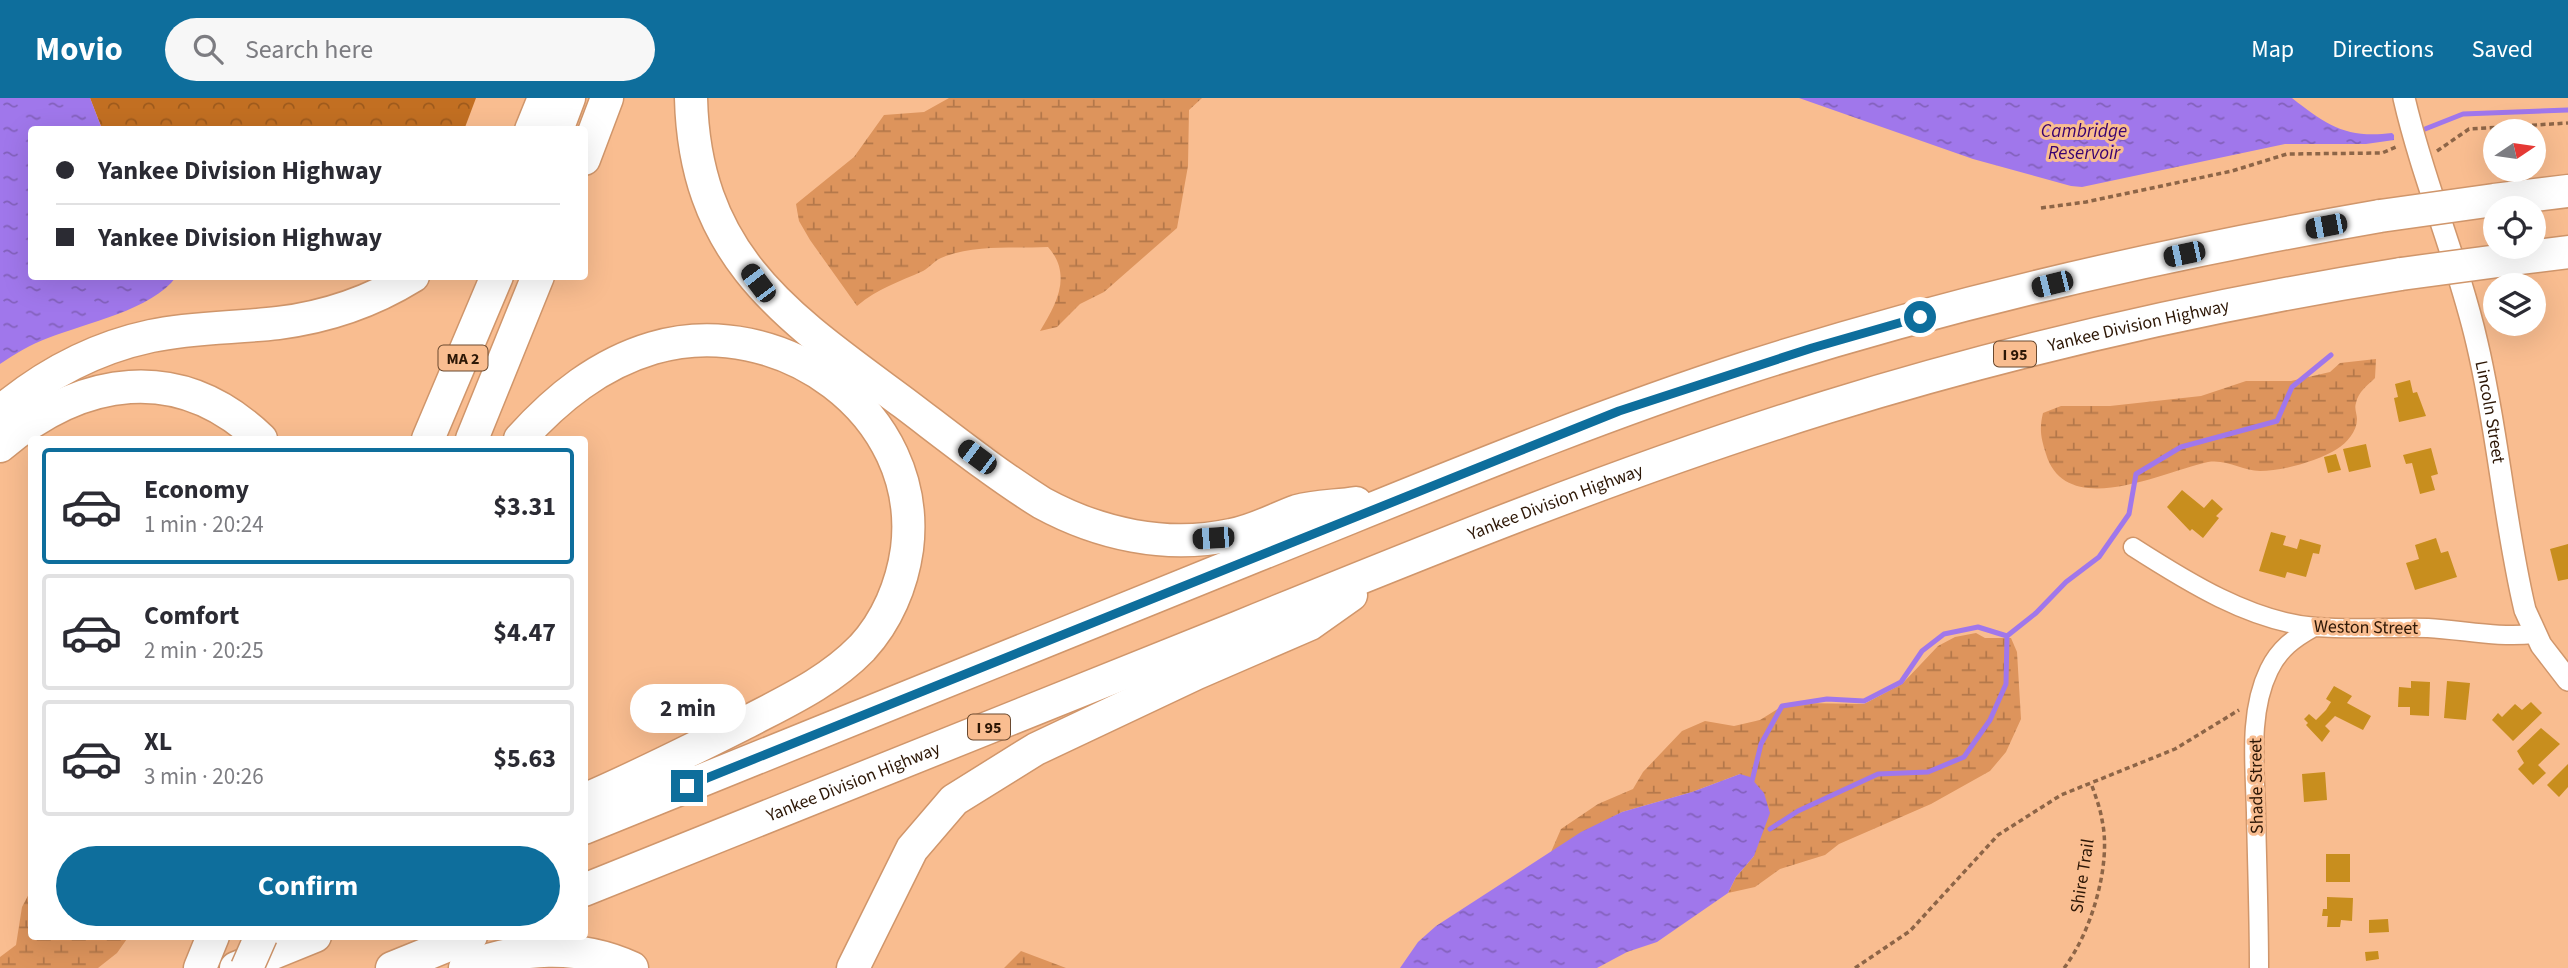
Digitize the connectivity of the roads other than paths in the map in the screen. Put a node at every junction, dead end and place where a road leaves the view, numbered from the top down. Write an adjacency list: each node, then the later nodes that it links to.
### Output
1 (544, 98): 6 (highway)
2 (569, 98): 7 (highway)
3 (607, 98): 8 (highway)
4 (691, 98): 20 (highway)
5 (2404, 98): 24 (street, Lincoln Street)
6 (533, 126)
7 (558, 126)
8 (588, 148)
9 (2568, 191): 20 (highway, bridge)
10 (2568, 251): 22 (highway, Yankee Division Highway / I 95, bridge)
11 (406, 280): 14 (highway)
12 (495, 280): 16 (highway, MA 2)
13 (536, 280): 17 (highway, MA 2)
14 (0, 412)
15 (257, 436): 19 (highway)
16 (429, 436)
17 (473, 436)
18 (523, 436): 26 (highway)
19 (0, 446)
20 (1402, 497): 27 (highway)
21 (2133, 547): 23 (street, Weston Street)
22 (1394, 564): 28 (highway, Yankee Division Highway / I 95); 40 (highway)
23 (2314, 627): 24 (street, Weston Street); 41 (street, Shade Street)
24 (2534, 634): 25 (street, Lincoln Street)
25 (2568, 680)
26 (588, 798)
27 (588, 826)
28 (588, 888)
29 (203, 940): 34 (highway)
30 (211, 940): 34 (highway)
31 (259, 940): 36 (highway, bridge)
32 (305, 940): 35 (highway)
33 (461, 940): 37 (highway)
34 (199, 968)
35 (236, 968)
36 (247, 968)
37 (392, 968)
38 (465, 968): 39 (highway)
39 (632, 968)
40 (853, 968)
41 (2259, 968)

